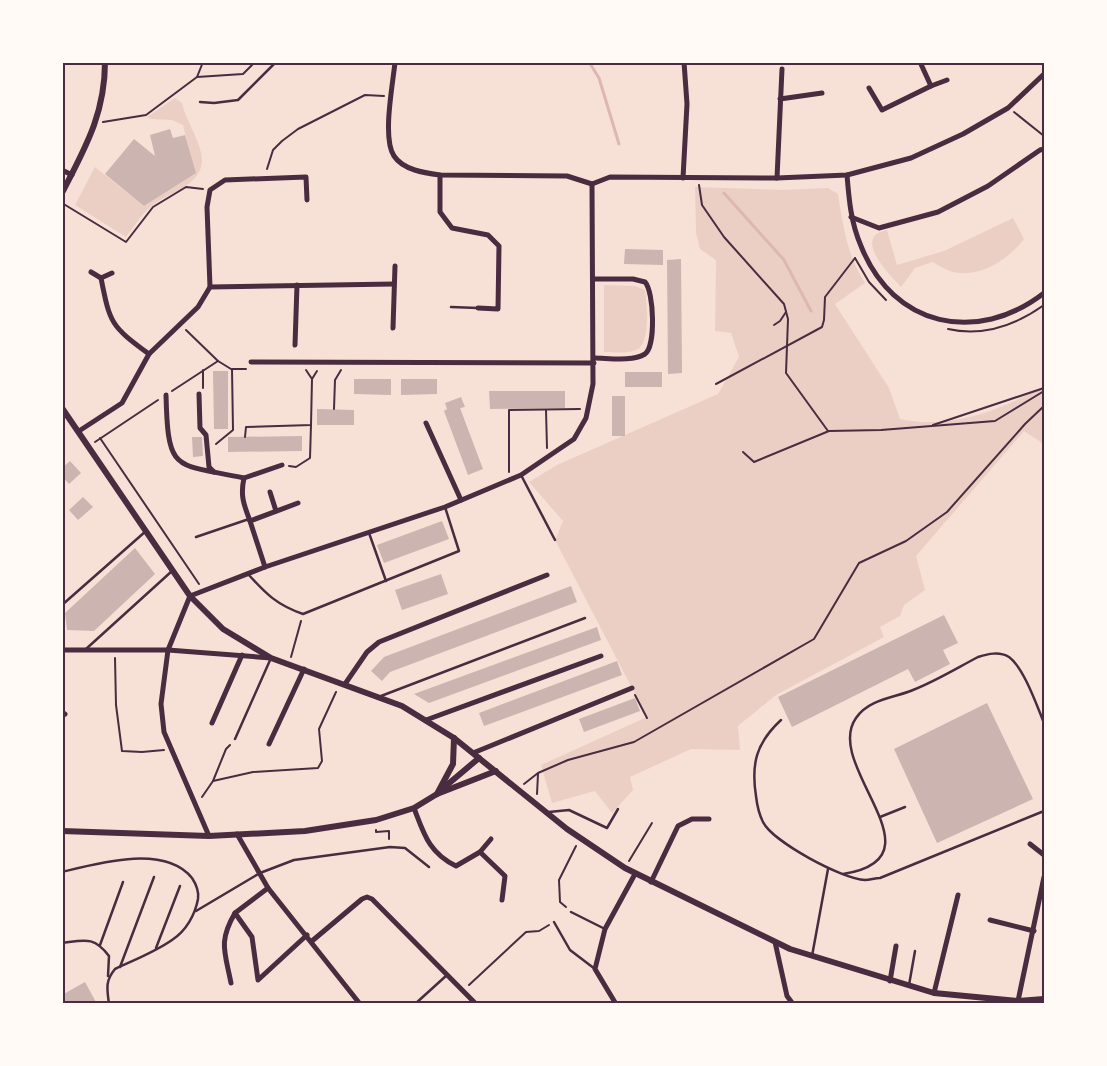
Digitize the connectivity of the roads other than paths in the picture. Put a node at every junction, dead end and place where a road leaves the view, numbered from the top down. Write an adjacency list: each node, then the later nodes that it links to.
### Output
1 (105, 62): 16 (street)
2 (276, 62): 13 (lane)
3 (395, 62): 17 (street)
4 (684, 62): 19 (street)
5 (920, 62): 9 (street)
6 (782, 68): 12 (street)
7 (1044, 74): 18 (street)
8 (947, 80): 9 (street)
9 (931, 86): 10 (street)
10 (870, 88)
11 (822, 93): 12 (street)
12 (780, 99): 20 (street)
13 (200, 102)
14 (1044, 149): 24 (street)
15 (62, 170): 16 (street)
16 (72, 175): 22 (street)
17 (440, 175): 21 (street); 35 (street)
18 (847, 175): 20 (street); 24 (street)
19 (683, 178): 20 (street); 21 (street)
20 (777, 178)
21 (592, 184): 29 (street)
22 (62, 193)
23 (307, 200): 32 (street)
24 (851, 217): 33 (street)
25 (395, 266): 30 (street)
26 (91, 272): 28 (street)
27 (112, 273): 28 (street)
28 (101, 278): 38 (street)
29 (593, 279): 39 (street); 39 (street)
30 (394, 284): 31 (street); 36 (street)
31 (297, 285): 32 (street); 37 (street)
32 (210, 287): 38 (street)
33 (1044, 293)
34 (451, 307): 35 (lane)
35 (478, 308)
36 (393, 328)
37 (295, 345)
38 (149, 354): 45 (street)
39 (594, 360): 40 (street); 48 (street)
40 (251, 362)
41 (199, 394): 47 (street)
42 (166, 395): 47 (street)
43 (64, 411): 45 (street)
44 (426, 423): 51 (street)
45 (79, 431): 56 (street)
46 (282, 465): 49 (street)
47 (214, 473): 49 (street)
48 (521, 475): 51 (street); 59 (lane)
49 (244, 478): 55 (street)
50 (270, 492): 54 (street)
51 (461, 500): 53 (street)
52 (298, 503): 54 (street)
53 (445, 507): 57 (street); 64 (lane)
54 (276, 511): 55 (street)
55 (250, 520): 58 (lane); 60 (street)
56 (147, 530): 61 (street); 66 (lane)
57 (368, 533): 60 (street); 64 (lane)
58 (196, 537)
59 (555, 540)
60 (265, 567): 62 (street)
61 (173, 571): 65 (street); 68 (lane)
62 (248, 573): 64 (lane); 65 (street)
63 (547, 576): 75 (street)
64 (386, 581)
65 (190, 596): 70 (street); 73 (street)
66 (62, 604)
67 (585, 618): 77 (lane)
68 (86, 649): 69 (street); 70 (street)
69 (62, 650)
70 (168, 650): 71 (street); 98 (street)
71 (242, 656): 73 (street); 80 (street)
72 (601, 656): 78 (street)
73 (271, 658): 74 (street); 83 (lane)
74 (304, 669): 75 (street); 84 (street)
75 (342, 683): 77 (street)
76 (632, 688): 85 (street)
77 (381, 696): 78 (street)
78 (426, 720): 82 (street)
79 (781, 720): 104 (lane)
80 (212, 723)
81 (1044, 723): 94 (lane)
82 (454, 738): 85 (street); 88 (street)
83 (235, 739)
84 (268, 744)
85 (473, 753): 86 (street)
86 (479, 758): 87 (street); 88 (street)
87 (496, 771): 88 (street); 93 (street)
88 (437, 794): 90 (street)
89 (905, 807): 94 (lane)
90 (414, 808): 97 (street); 101 (street)
91 (618, 809): 93 (lane)
92 (1044, 811): 108 (lane)
93 (545, 812): 107 (street)
94 (880, 817): 108 (lane)
95 (710, 819): 112 (street)
96 (62, 832): 98 (street)
97 (237, 834): 98 (street); 106 (street)
98 (208, 836)
99 (491, 839): 101 (street)
100 (1030, 844): 102 (street)
101 (480, 852): 116 (street)
102 (1044, 855)
103 (428, 866): 106 (lane)
104 (828, 869): 108 (lane); 132 (lane)
105 (62, 872): 117 (lane)
106 (260, 873): 114 (street); 117 (lane)
107 (635, 874): 112 (street); 122 (street)
108 (843, 874)
109 (154, 877): 133 (lane)
110 (1044, 877): 123 (street)
111 (123, 882): 128 (lane)
112 (651, 882): 126 (street)
113 (180, 886): 130 (lane)
114 (268, 888): 119 (street); 124 (street)
115 (958, 895): 140 (street)
116 (502, 900)
117 (196, 911): 130 (lane)
118 (571, 912): 122 (lane)
119 (235, 913): 124 (street); 138 (street)
120 (990, 920): 123 (street)
121 (554, 922): 134 (lane)
122 (605, 928): 134 (street)
123 (1034, 930): 142 (street)
124 (307, 935): 125 (street)
125 (312, 941): 135 (street); 144 (street)
126 (775, 942): 132 (street); 148 (street)
127 (62, 943): 128 (lane)
128 (100, 945): 136 (lane)
129 (896, 946): 137 (street)
130 (155, 949): 133 (lane)
131 (915, 951): 139 (lane)
132 (812, 957): 137 (street)
133 (120, 967): 136 (lane)
134 (595, 969): 147 (street)
135 (448, 975): 145 (lane); 146 (street)
136 (108, 977): 143 (lane)
137 (890, 981): 139 (street)
138 (231, 983)
139 (909, 986): 140 (street)
140 (934, 993): 142 (street)
141 (1044, 999): 142 (street)
142 (1018, 1000)
143 (109, 1004)
144 (360, 1004)
145 (414, 1004)
146 (476, 1004)
147 (616, 1004)
148 (793, 1004)

